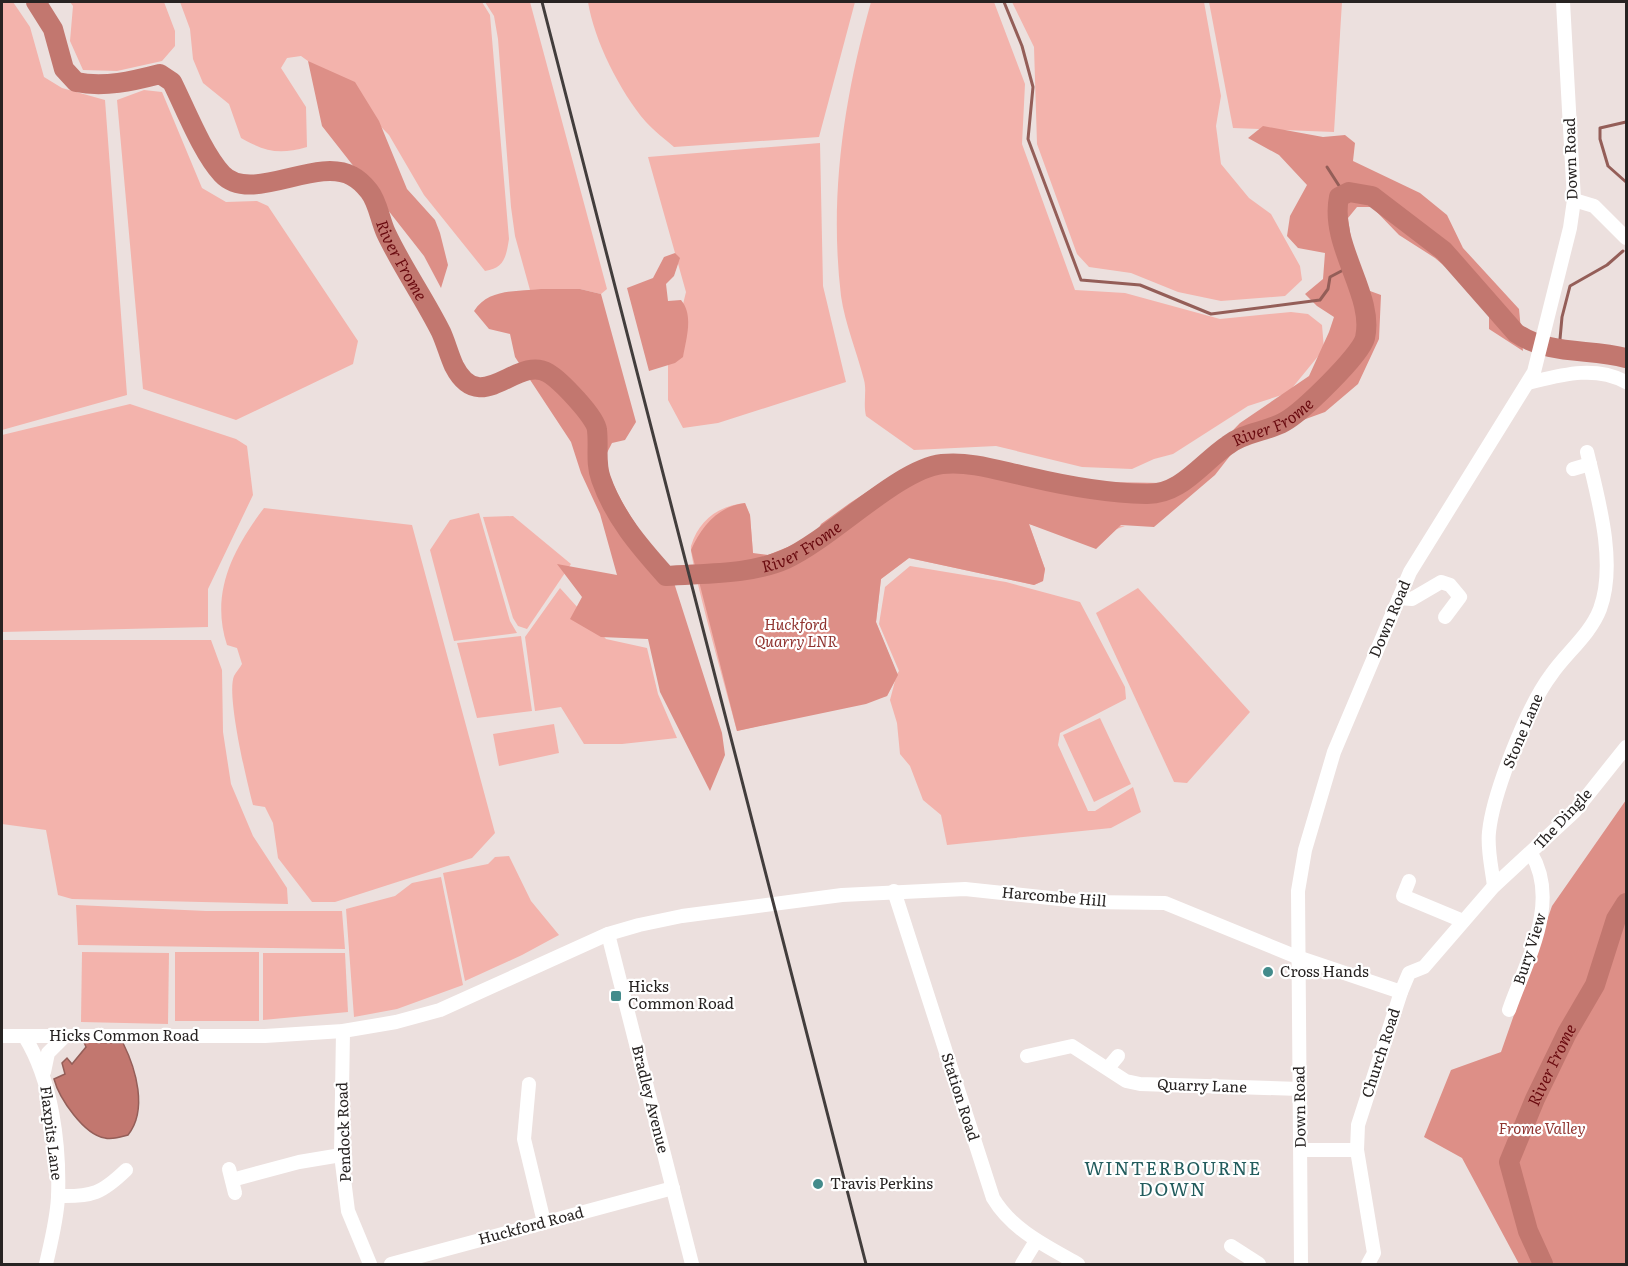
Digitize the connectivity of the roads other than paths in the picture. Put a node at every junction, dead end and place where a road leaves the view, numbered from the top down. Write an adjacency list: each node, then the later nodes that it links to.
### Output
1 (1563, 2): 2 (street, Down Road)
2 (1574, 200): 3 (street); 4 (street, Down Road)
3 (1625, 237)
4 (1531, 378): 5 (street); 7 (street, Down Road)
5 (1626, 382)
6 (1573, 469): 12 (street, Stone Lane)
7 (1399, 598): 8 (street); 17 (street, Down Road)
8 (1445, 617)
9 (1626, 747): 10 (street, The Dingle)
10 (1531, 854): 12 (street, The Dingle); 19 (street, Bury View)
11 (1409, 881): 15 (street)
12 (1494, 886): 15 (street)
13 (894, 891): 14 (street, Harcombe Hill); 17 (street, Harcombe Hill); 38 (street, Station Road)
14 (801, 902): 16 (street, Hicks Common Road)
15 (1463, 921): 18 (street)
16 (608, 934): 20 (street, Hicks Common Road); 35 (street, Bradley Avenue)
17 (1297, 957): 18 (street, Church Road); 29 (street, Down Road)
18 (1401, 993): 31 (street, Church Road)
19 (1509, 1010)
20 (343, 1031): 22 (street, Hicks Common Road); 32 (street, Pendock Road)
21 (2, 1036): 23 (street, Hicks Common Road)
22 (64, 1036): 23 (street, Hicks Common Road); 27 (street, Flaxpits Lane)
23 (25, 1037): 27 (street, Flaxpits Lane)
24 (1027, 1056): 26 (street, Quarry Lane)
25 (1118, 1056): 26 (street)
26 (1108, 1068): 29 (street, Quarry Lane)
27 (44, 1072): 36 (street, Flaxpits Lane)
28 (529, 1083): 37 (street)
29 (1300, 1089): 30 (street, Down Road)
30 (1300, 1150): 31 (street); 49 (street, Down Road)
31 (1357, 1150): 50 (street, Church Road)
32 (342, 1155): 34 (street); 42 (street, Pendock Road)
33 (126, 1170): 36 (street)
34 (232, 1181)
35 (673, 1188): 37 (street, Huckford Road); 45 (street, Bradley Avenue)
36 (58, 1196): 41 (street, Flaxpits Lane)
37 (544, 1222): 40 (street, Huckford Road)
38 (1036, 1241): 46 (street); 47 (street, Station Road)
39 (1231, 1246): 48 (street)
40 (443, 1250): 43 (street, Huckford Road); 44 (street)
41 (46, 1264)
42 (370, 1264)
43 (391, 1264)
44 (446, 1264)
45 (692, 1264)
46 (1022, 1264)
47 (1078, 1264)
48 (1259, 1264)
49 (1301, 1264)
50 (1368, 1264)

